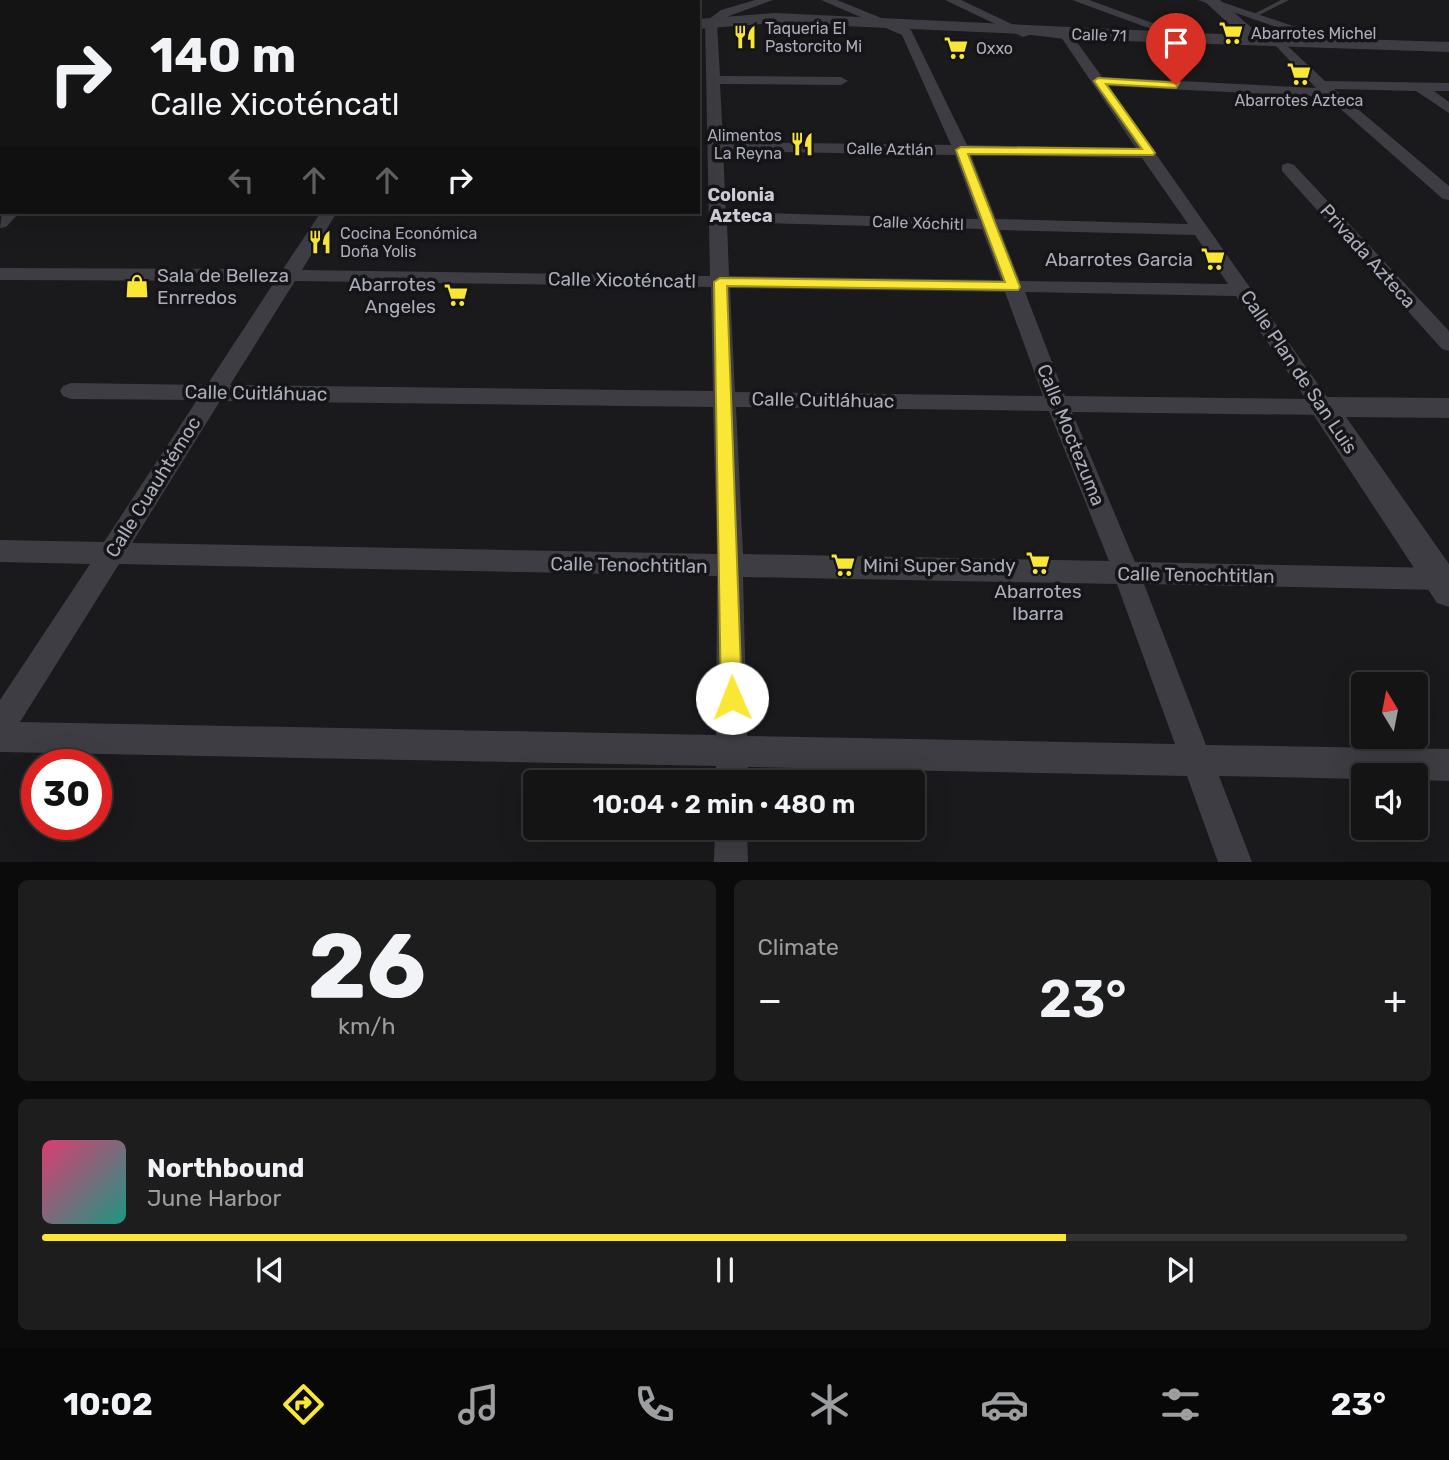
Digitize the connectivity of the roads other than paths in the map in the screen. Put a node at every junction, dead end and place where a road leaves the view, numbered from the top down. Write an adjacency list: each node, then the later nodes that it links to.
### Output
1 (767, 0): 9 (street)
2 (828, 0): 8 (street)
3 (951, 0): 10 (street)
4 (1078, 0): 13 (street)
5 (1286, 0): 7 (lane)
6 (1210, 1): 7 (street); 14 (street)
7 (1253, 16): 16 (street)
8 (886, 23): 9 (street, Calle 71); 10 (street, Calle 71); 11 (street)
9 (705, 26): 11 (street, Calle 71); 23 (street)
10 (1031, 32): 11 (street, Calle 71); 12 (street, Calle 71)
11 (907, 33): 26 (street, Calle Moctezuma)
12 (1065, 34): 13 (street, Calle 71); 19 (street, Calle Plan de San Luis)
13 (1188, 38): 14 (street, Calle 71)
14 (1257, 41): 15 (street, Calle 71)
15 (1279, 42): 16 (street, Calle 71); 22 (street)
16 (1339, 44): 17 (street, Calle 71)
17 (1449, 47)
18 (841, 81): 23 (street)
19 (1098, 81): 22 (street); 27 (street, Calle Plan de San Luis)
20 (1419, 86): 21 (street); 22 (street); 24 (street)
21 (1449, 87)
22 (1326, 89): 30 (street)
23 (708, 92): 25 (street)
24 (1449, 109)
25 (715, 146): 26 (street, Calle Aztlán); 29 (street)
26 (961, 150): 27 (street, Calle Aztlán); 33 (street, Calle Moctezuma)
27 (1149, 153): 34 (street, Calle Plan de San Luis)
28 (1288, 168): 40 (street, Privada Azteca)
29 (707, 192): 32 (street)
30 (1449, 195)
31 (329, 214): 36 (street, Calle Cuauhtémoc)
32 (718, 217): 33 (street, Calle Xóchitl); 37 (street)
33 (989, 225): 34 (street, Calle Xóchitl); 38 (street, Calle Moctezuma)
34 (1202, 230): 39 (street, Calle Plan de San Luis)
35 (0, 274): 36 (street, Calle Xicoténcatl)
36 (289, 275): 37 (street, Calle Xicoténcatl); 42 (street, Calle Cuauhtémoc)
37 (720, 282): 38 (street, Calle Xicoténcatl); 43 (street)
38 (1013, 287): 39 (street, Calle Xicoténcatl); 44 (street, Calle Moctezuma)
39 (1243, 290): 45 (street, Calle Plan de San Luis)
40 (1449, 344)
41 (72, 391): 42 (street, Calle Cuitláhuac)
42 (214, 393): 43 (street, Calle Cuitláhuac); 48 (street, Calle Cuauhtémoc)
43 (724, 399): 44 (street, Calle Cuitláhuac); 49 (street)
44 (1058, 403): 45 (street, Calle Cuitláhuac); 50 (street, Calle Moctezuma)
45 (1323, 407): 46 (street, Calle Cuitláhuac); 51 (street, Calle Plan de San Luis)
46 (1449, 408)
47 (0, 551): 48 (street, Calle Tenochtitlan)
48 (111, 554): 49 (street, Calle Tenochtitlan); 52 (street, Calle Cuauhtémoc)
49 (730, 567): 50 (street, Calle Tenochtitlan); 54 (street)
50 (1127, 574): 51 (street, Calle Tenochtitlan); 55 (street, Calle Moctezuma)
51 (1445, 586)
52 (0, 727)
53 (0, 737): 54 (street)
54 (732, 751): 55 (street); 57 (street)
55 (1196, 760): 56 (street); 60 (street, Calle Moctezuma)
56 (1449, 765)
57 (732, 770)
58 (731, 840): 59 (street)
59 (731, 862)
60 (1235, 862)

